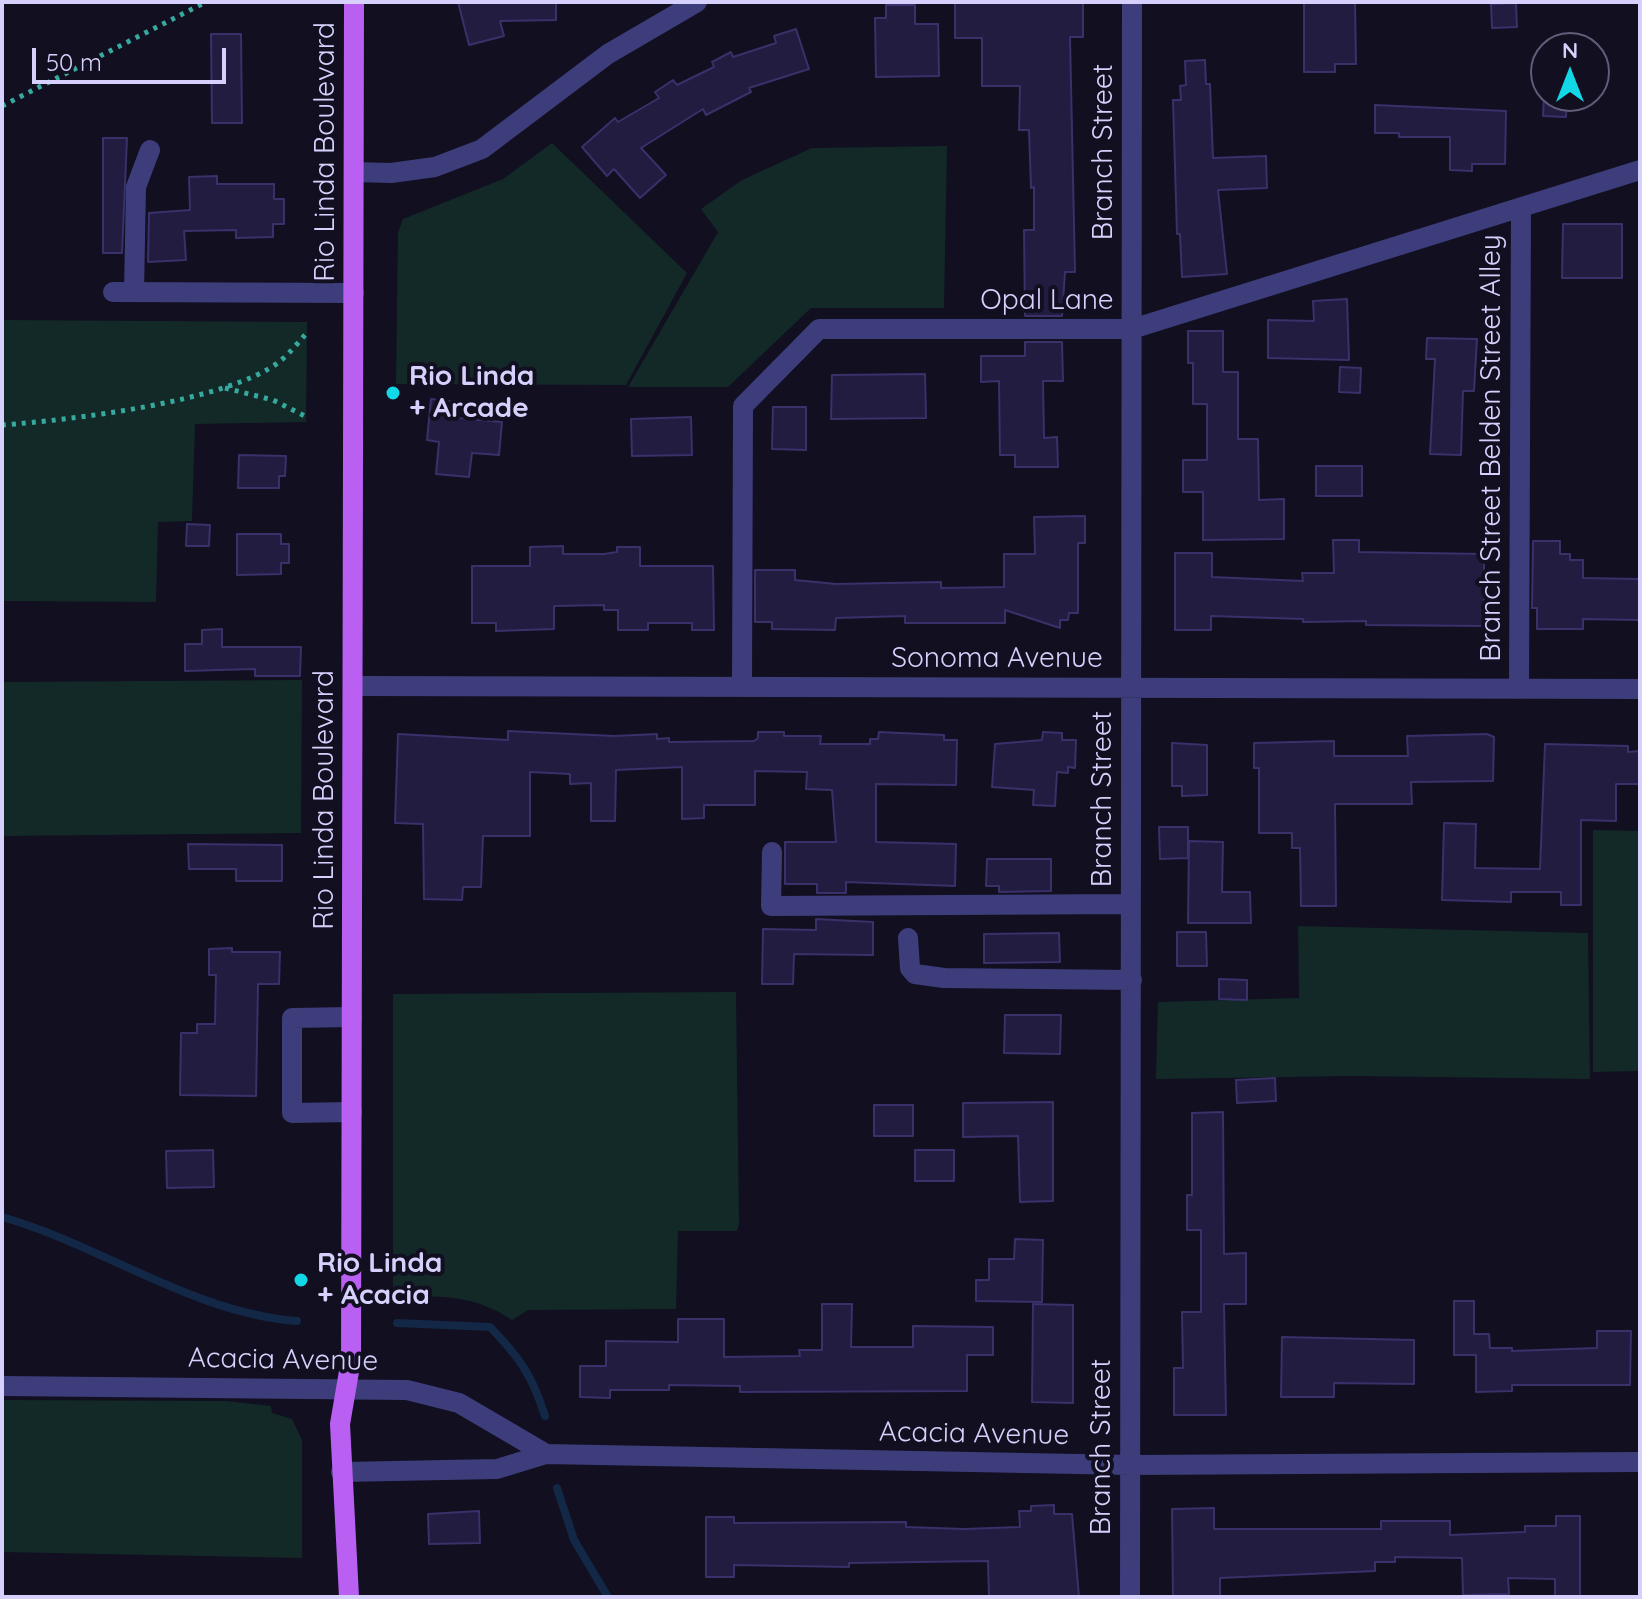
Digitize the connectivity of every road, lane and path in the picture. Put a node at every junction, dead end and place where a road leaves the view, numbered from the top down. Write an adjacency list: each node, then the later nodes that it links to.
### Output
1 (206, 2): 5 (path)
2 (354, 2): 8 (main road, Rio Linda Boulevard)
3 (697, 2): 8 (street)
4 (1132, 2): 13 (street, Branch Street)
5 (2, 106)
6 (150, 150): 11 (street)
7 (1640, 170): 9 (street, Opal Lane)
8 (354, 172): 12 (main road, Rio Linda Boulevard)
9 (1521, 208): 13 (street, Opal Lane); 21 (street, Branch Street Belden Street Alley)
10 (113, 292): 11 (street)
11 (134, 292): 12 (street)
12 (354, 293): 18 (main road, Rio Linda Boulevard)
13 (1132, 329): 19 (street, Opal Lane); 20 (street, Branch Street)
14 (305, 335): 15 (path)
15 (225, 388): 16 (path); 17 (path)
16 (307, 417)
17 (2, 425)
18 (354, 686): 19 (street, Sonoma Avenue); 27 (main road, Rio Linda Boulevard)
19 (742, 686): 20 (street, Sonoma Avenue)
20 (1132, 687): 21 (street, Sonoma Avenue); 24 (street, Branch Street)
21 (1519, 689): 22 (street, Sonoma Avenue)
22 (1640, 689)
23 (772, 852): 24 (street)
24 (1131, 904): 26 (street, Branch Street)
25 (908, 938): 26 (street)
26 (1132, 980): 33 (street, Branch Street)
27 (352, 1017): 28 (main road, Rio Linda Boulevard); 28 (street)
28 (352, 1112): 30 (main road, Rio Linda Boulevard)
29 (2, 1386): 30 (street, Acacia Avenue)
30 (346, 1388): 31 (street, Acacia Avenue); 34 (main road, Rio Linda Boulevard)
31 (546, 1454): 33 (street, Acacia Avenue); 34 (street, Acacia Avenue)
32 (1640, 1462): 33 (street, Acacia Avenue)
33 (1131, 1465): 36 (street, Branch Street)
34 (341, 1472): 35 (main road, Rio Linda Boulevard)
35 (349, 1597)
36 (1130, 1597)

